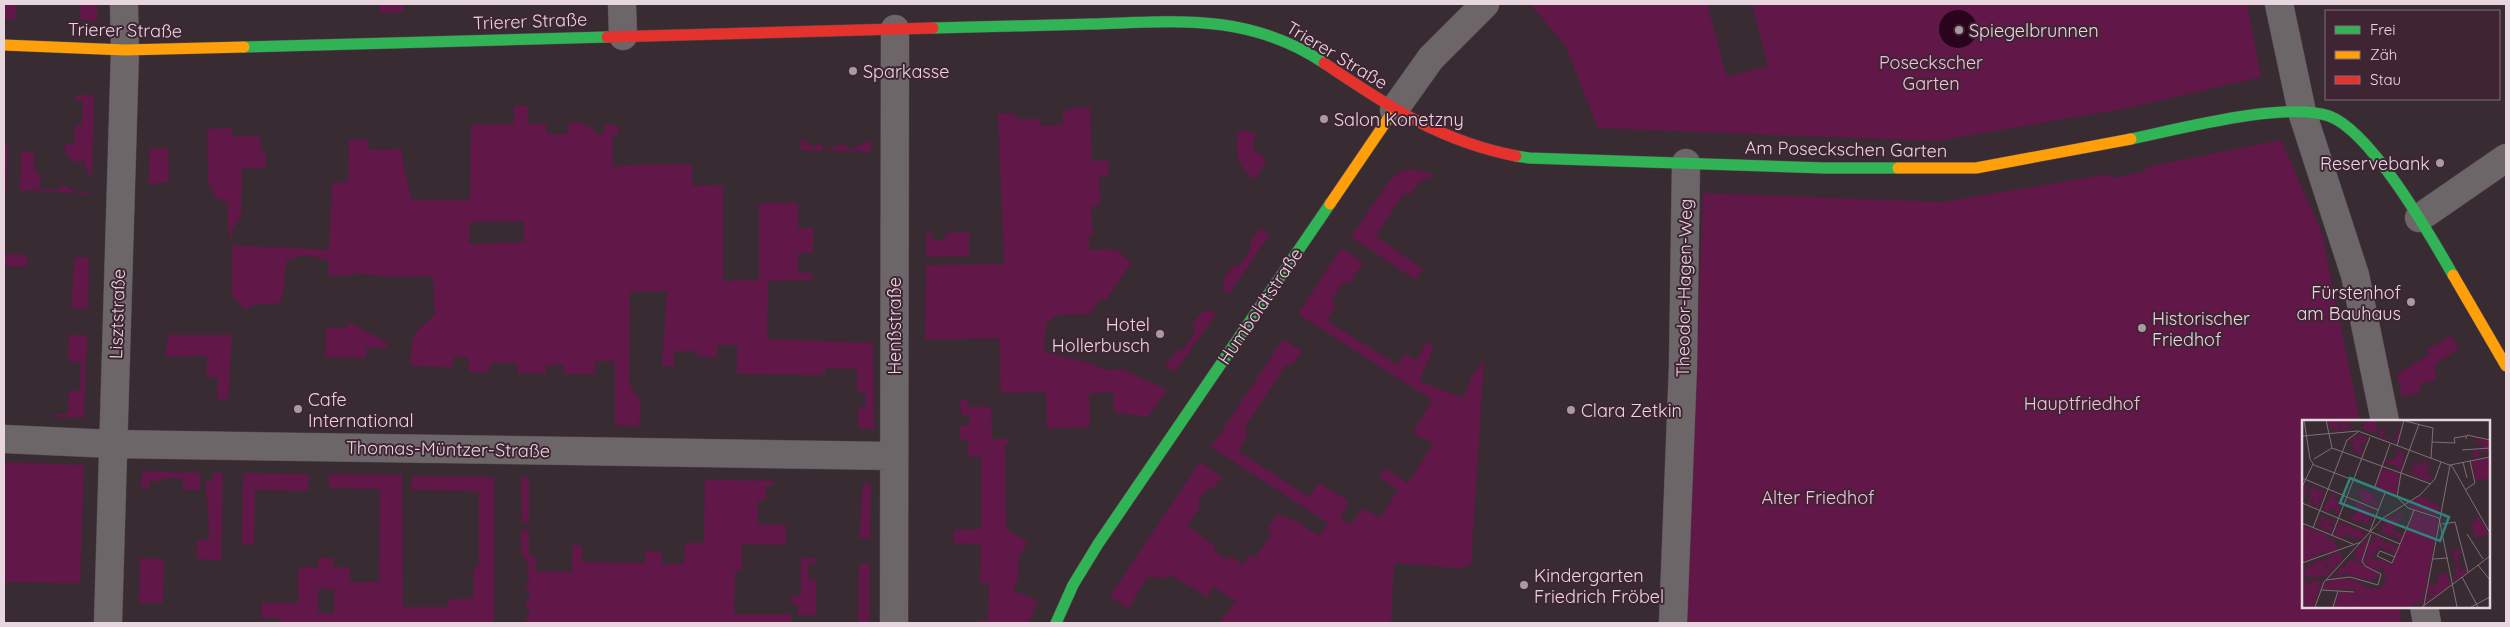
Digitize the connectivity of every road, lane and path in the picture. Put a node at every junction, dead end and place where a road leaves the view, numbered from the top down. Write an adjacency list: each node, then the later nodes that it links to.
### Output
1 (124, 4): 9 (street, Lisztstraße)
2 (622, 4): 7 (street)
3 (1485, 4): 10 (street, Humboldtstraße)
4 (2279, 4): 11 (street)
5 (1194, 12): 6 (street, Trierer Straße); 10 (street, Trierer Straße)
6 (894, 28): 7 (street, Trierer Straße); 19 (street, Henßstraße)
7 (623, 36): 9 (street, Trierer Straße)
8 (4, 45): 9 (street, Trierer Straße)
9 (125, 50): 18 (street, Lisztstraße)
10 (1394, 110): 13 (street, Am Poseckschen Garten); 23 (street, Humboldtstraße)
11 (2302, 112): 13 (street, Am Poseckschen Garten); 14 (street, Am Poseckschen Garten); 16 (street)
12 (2506, 158): 14 (street)
13 (1686, 163): 24 (street, Theodor-Hagen-Weg)
14 (2419, 218): 15 (street, Am Poseckschen Garten)
15 (2506, 366)
16 (2385, 420)
17 (4, 439): 18 (street, Thomas-Müntzer-Straße)
18 (114, 444): 19 (street, Thomas-Müntzer-Straße); 21 (street, Lisztstraße)
19 (893, 456): 22 (street, Henßstraße)
20 (2424, 607): 25 (street)
21 (108, 623)
22 (894, 623)
23 (1056, 623)
24 (1673, 623)
25 (2427, 623)

